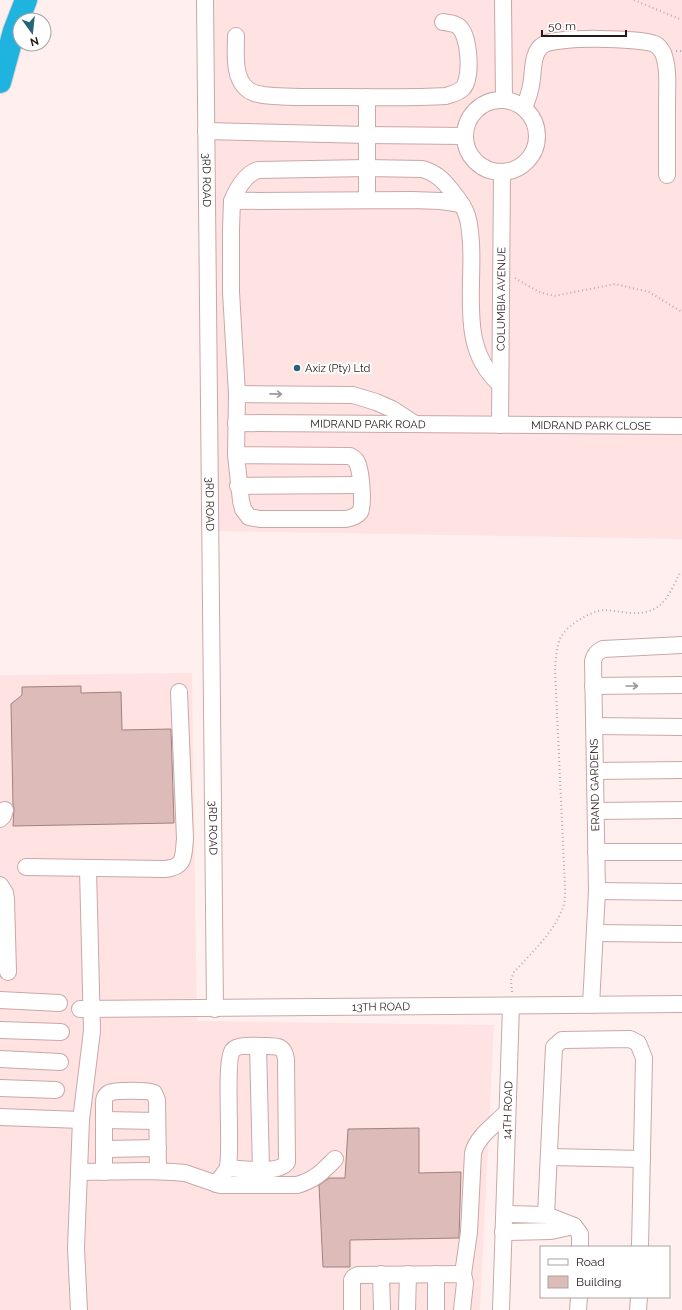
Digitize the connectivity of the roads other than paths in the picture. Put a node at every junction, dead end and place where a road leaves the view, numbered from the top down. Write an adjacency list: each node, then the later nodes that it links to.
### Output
1 (26, 0): 6 (highway)
2 (205, 0): 10 (street, 3RD ROAD)
3 (503, 0): 8 (street)
4 (443, 22): 7 (street)
5 (236, 36): 7 (street)
6 (0, 82)
7 (367, 97): 11 (street)
8 (504, 100): 9 (street); 12 (street)
9 (524, 108): 14 (street); 15 (street)
10 (206, 131): 11 (street); 54 (street, 3RD ROAD)
11 (367, 135): 12 (street); 13 (street)
12 (465, 136): 14 (street)
13 (367, 168): 16 (street); 17 (street); 18 (street)
14 (502, 173): 19 (street, COLUMBIA AVENUE)
15 (667, 175)
16 (367, 200): 17 (street); 18 (street)
17 (232, 201): 20 (street)
18 (461, 204): 19 (street)
19 (500, 384): 23 (street, COLUMBIA AVENUE)
20 (237, 394): 21 (street); 22 (street, one-way to 22)
21 (236, 423): 22 (street, MIDRAND PARK ROAD); 25 (street)
22 (415, 424): 23 (street, MIDRAND PARK ROAD)
23 (500, 425): 24 (street, MIDRAND PARK CLOSE)
24 (682, 426)
25 (236, 455): 26 (street); 27 (street)
26 (360, 485): 27 (street); 27 (street)
27 (238, 486)
28 (682, 646): 30 (street, ERAND GARDENS)
29 (682, 685): 30 (street, one-way to 29)
30 (593, 686): 32 (street, ERAND GARDENS)
31 (179, 692): 41 (street)
32 (594, 726): 33 (street); 35 (street, ERAND GARDENS)
33 (682, 727)
34 (682, 770): 35 (street)
35 (595, 771): 37 (street, ERAND GARDENS)
36 (682, 810): 37 (street)
37 (596, 811): 38 (street, ERAND GARDENS)
38 (596, 852): 39 (street); 43 (street, ERAND GARDENS)
39 (682, 852)
40 (26, 867): 41 (street)
41 (88, 869): 53 (street)
42 (0, 885): 47 (street)
43 (596, 891): 44 (street); 45 (street, ERAND GARDENS)
44 (682, 892)
45 (595, 934): 46 (street); 51 (street, ERAND GARDENS)
46 (682, 934)
47 (8, 972)
48 (0, 1000): 49 (street)
49 (59, 1003)
50 (682, 1004): 51 (street, 13TH ROAD)
51 (591, 1005): 52 (street, 13TH ROAD)
52 (513, 1006): 54 (street, 13TH ROAD); 62 (street, 14TH ROAD)
53 (86, 1009): 54 (street, 13TH ROAD); 64 (street)
54 (215, 1009)
55 (0, 1030): 56 (street)
56 (61, 1032)
57 (258, 1046): 72 (street); 73 (street); 73 (street)
58 (0, 1059): 59 (street)
59 (60, 1062)
60 (0, 1088): 61 (street)
61 (56, 1090)
62 (508, 1112): 78 (street, 14TH ROAD); 87 (street)
63 (0, 1117): 64 (street)
64 (81, 1120): 75 (street)
65 (104, 1120): 66 (street); 66 (street); 68 (street)
66 (157, 1121): 67 (street)
67 (158, 1148): 68 (street); 74 (street)
68 (104, 1149): 76 (street)
69 (550, 1157): 71 (street); 71 (street); 79 (street)
70 (335, 1159): 77 (street)
71 (642, 1159): 83 (street)
72 (228, 1168): 73 (street); 77 (street)
73 (261, 1169)
74 (158, 1171): 76 (street); 77 (street)
75 (80, 1172): 76 (street); 90 (street)
76 (104, 1172)
77 (216, 1184)
78 (505, 1214): 79 (street); 81 (street, 14TH ROAD)
79 (539, 1215): 80 (street)
80 (574, 1226): 81 (street); 82 (street)
81 (503, 1232): 96 (street, 14TH ROAD)
82 (580, 1246)
83 (640, 1246)
84 (381, 1274): 85 (street); 91 (street); 92 (street)
85 (408, 1274): 86 (street); 93 (street)
86 (436, 1274): 87 (street); 94 (street)
87 (463, 1274): 95 (street)
88 (579, 1298): 97 (street)
89 (639, 1298): 98 (street)
90 (79, 1310)
91 (352, 1310)
92 (382, 1310)
93 (407, 1310)
94 (436, 1310)
95 (462, 1310)
96 (500, 1310)
97 (578, 1310)
98 (638, 1310)

